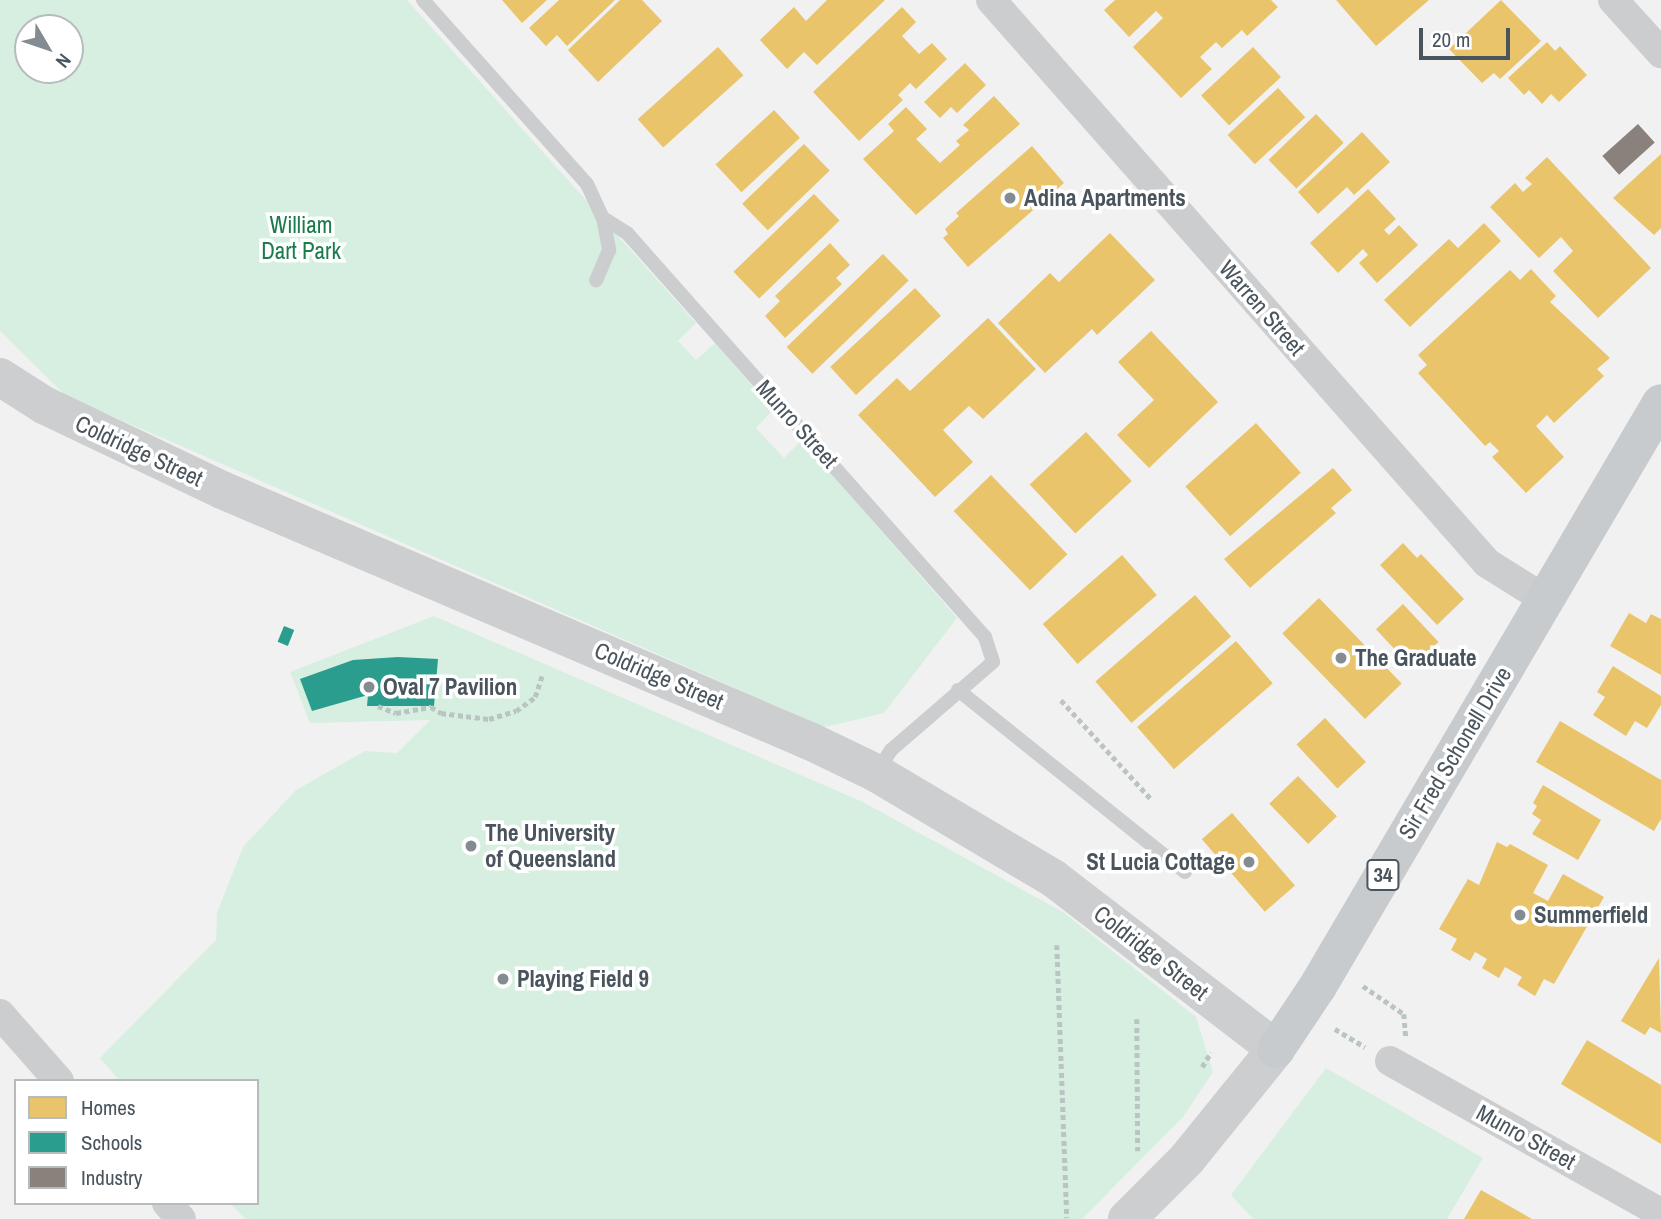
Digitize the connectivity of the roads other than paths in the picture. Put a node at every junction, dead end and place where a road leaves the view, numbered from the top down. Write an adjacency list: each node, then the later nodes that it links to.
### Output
1 (423, 0): 5 (lane)
2 (991, 0): 9 (street, Warren Street)
3 (1613, 0): 4 (street)
4 (1661, 53)
5 (603, 218): 6 (lane); 10 (lane, Munro Street)
6 (596, 280)
7 (0, 377): 11 (main road, Coldridge Street)
8 (1661, 403): 9 (main road, Sir Fred Schonell Drive / 34)
9 (1546, 600): 14 (main road, Sir Fred Schonell Drive / 34)
10 (958, 691): 11 (lane); 12 (lane)
11 (876, 773): 14 (main road, Coldridge Street)
12 (1185, 872)
13 (0, 1014): 16 (street)
14 (1276, 1049): 20 (main road, Sir Fred Schonell Drive)
15 (1389, 1050): 18 (street, Munro Street)
16 (57, 1079)
17 (169, 1205): 19 (street)
18 (1661, 1213)
19 (181, 1219)
20 (1127, 1219)

